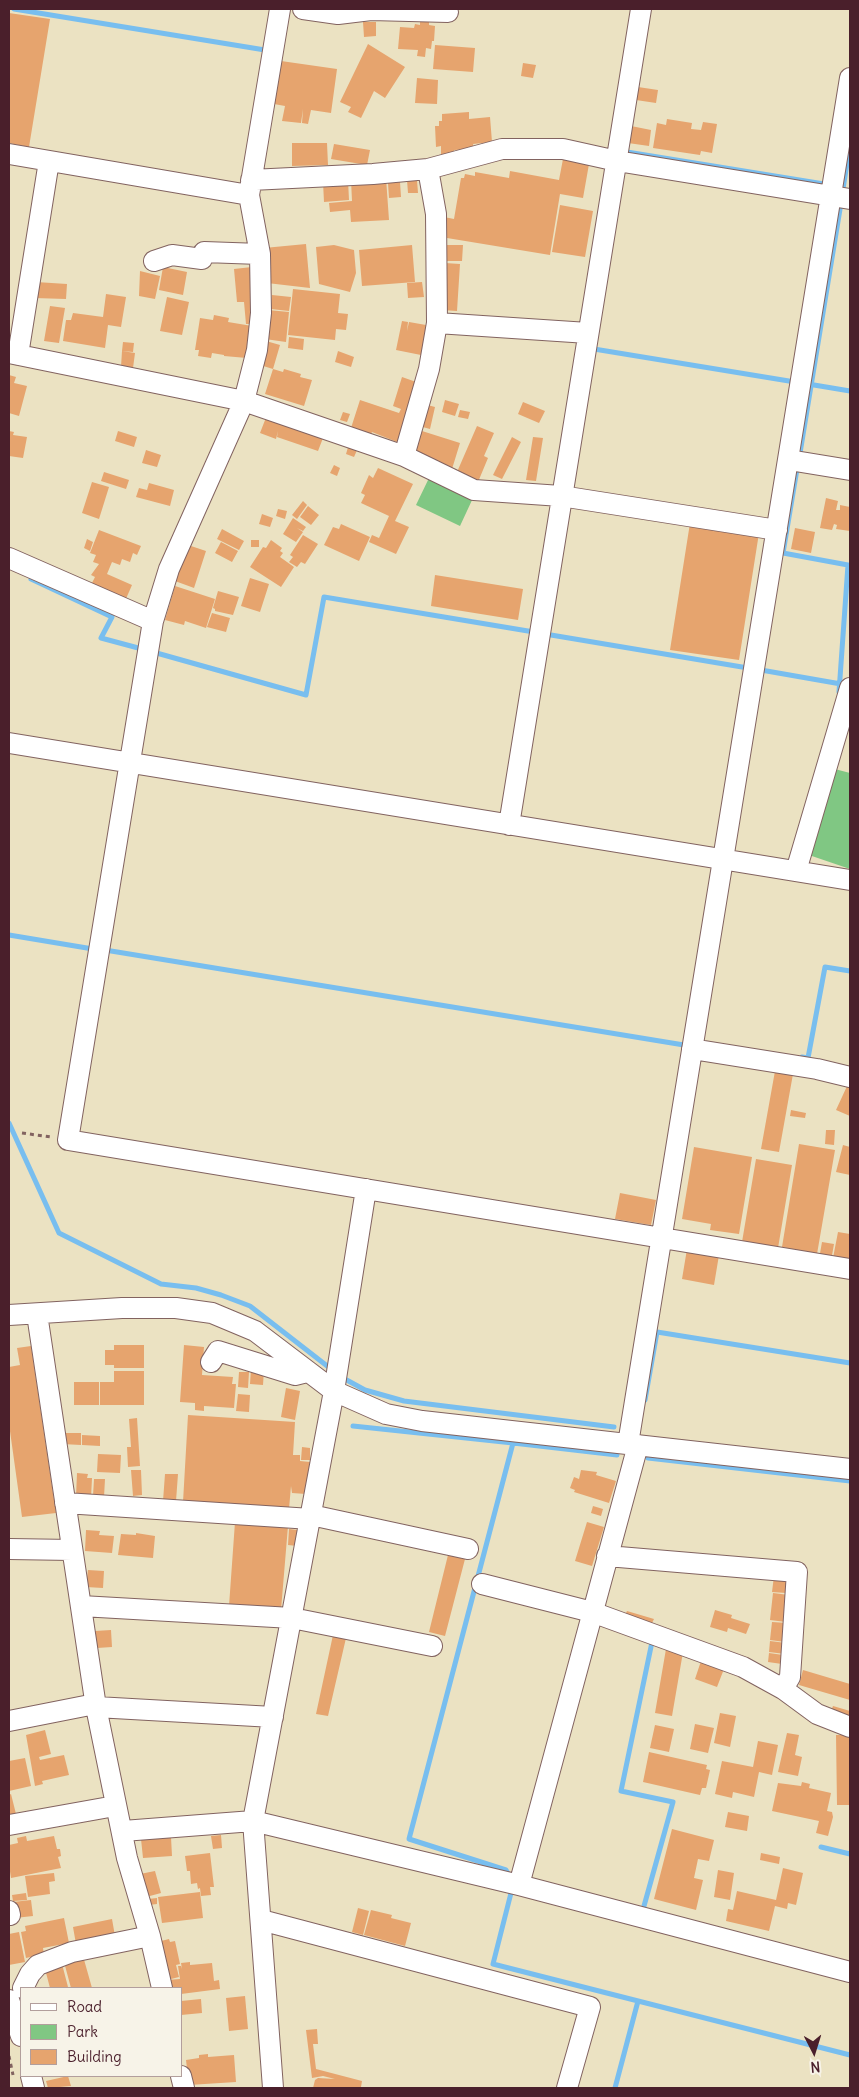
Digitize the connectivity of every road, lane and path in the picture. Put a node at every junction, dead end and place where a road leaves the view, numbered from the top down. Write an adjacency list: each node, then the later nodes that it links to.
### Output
1 (280, 9): 11 (street)
2 (303, 9): 4 (street)
3 (641, 9): 9 (street)
4 (371, 10): 5 (street)
5 (448, 12)
6 (850, 78): 12 (street)
7 (9, 154): 8 (street)
8 (49, 161): 11 (street); 17 (street)
9 (617, 161): 10 (street); 12 (street); 16 (street)
10 (428, 169): 11 (street); 15 (street)
11 (250, 187): 13 (street)
12 (841, 198): 20 (street)
13 (260, 254): 14 (street); 18 (street)
14 (154, 261)
15 (437, 323): 16 (street); 19 (street)
16 (588, 333): 22 (street)
17 (13, 354): 18 (street)
18 (244, 402): 19 (street); 25 (street)
19 (404, 456): 22 (street)
20 (789, 460): 21 (street); 23 (street)
21 (850, 470)
22 (561, 496): 23 (street); 29 (street)
23 (777, 530): 30 (street)
24 (9, 558): 25 (street)
25 (153, 621): 28 (street)
26 (850, 688): 31 (street)
27 (9, 743): 28 (street)
28 (131, 763): 29 (street); 36 (street)
29 (508, 825): 30 (street)
30 (723, 859): 31 (street); 33 (street)
31 (796, 871): 32 (street)
32 (850, 880)
33 (692, 1049): 34 (street); 38 (street)
34 (850, 1078)
35 (22, 1133): 36 (path)
36 (68, 1140): 37 (street)
37 (366, 1190): 38 (street); 44 (street)
38 (661, 1238): 39 (street); 45 (street)
39 (850, 1269)
40 (37, 1314): 41 (street); 43 (street); 47 (street)
41 (9, 1315)
42 (211, 1362): 43 (street)
43 (307, 1372): 44 (street)
44 (334, 1391): 45 (street); 48 (street)
45 (633, 1444): 46 (street); 52 (street)
46 (850, 1469)
47 (65, 1503): 48 (street); 51 (street)
48 (311, 1517): 50 (street); 56 (street)
49 (9, 1549): 51 (street)
50 (468, 1549)
51 (72, 1550): 54 (street)
52 (607, 1556): 55 (street); 58 (street)
53 (482, 1584): 55 (street)
54 (81, 1606): 56 (street); 59 (street)
55 (592, 1612): 58 (street); 67 (street)
56 (292, 1618): 57 (street); 60 (street)
57 (432, 1646)
58 (783, 1689): 62 (street)
59 (95, 1705): 60 (street); 61 (street); 63 (street)
60 (273, 1717): 64 (street)
61 (9, 1721)
62 (850, 1727)
63 (115, 1806): 65 (street); 66 (street)
64 (253, 1821): 66 (street); 67 (street); 68 (street)
65 (9, 1825)
66 (123, 1831): 69 (street)
67 (519, 1885): 70 (street)
68 (261, 1920): 76 (street); 77 (street)
69 (150, 1936): 71 (street); 72 (street)
70 (850, 1972)
71 (24, 1987)
72 (162, 1987)
73 (20, 1992): 74 (street)
74 (10, 2005): 75 (street)
75 (20, 2033)
76 (273, 2088)
77 (567, 2088)

